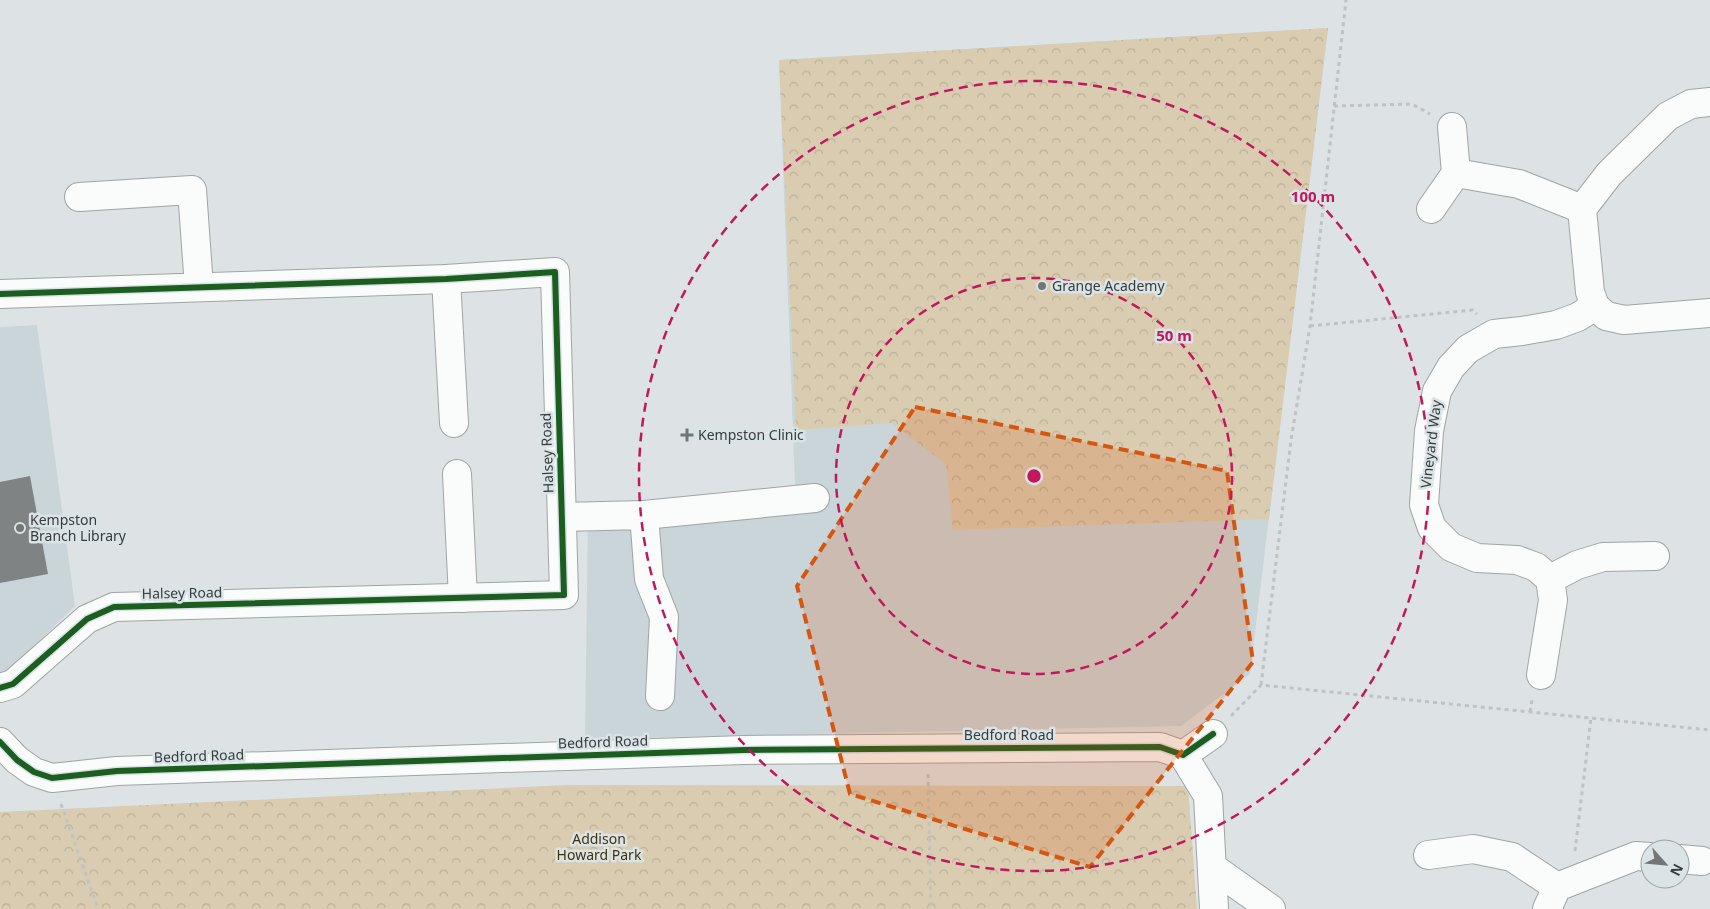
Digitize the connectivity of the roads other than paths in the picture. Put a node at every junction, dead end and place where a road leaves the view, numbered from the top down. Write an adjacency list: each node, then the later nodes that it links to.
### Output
1 (1710, 102): 6 (street)
2 (1452, 127): 3 (street)
3 (1456, 173): 5 (street); 6 (street)
4 (79, 197): 8 (street)
5 (1431, 209)
6 (1582, 209): 10 (street)
7 (446, 279): 8 (street, Halsey Road); 12 (street); 16 (street, Halsey Road)
8 (199, 288): 9 (street, Halsey Road)
9 (0, 294)
10 (1595, 306): 11 (street); 18 (street, Vineyard Way)
11 (1710, 313)
12 (454, 424)
13 (457, 474): 19 (street)
14 (815, 498): 15 (street)
15 (644, 514): 16 (street); 22 (street)
16 (562, 518): 19 (street, Halsey Road)
17 (1655, 556): 18 (street)
18 (1550, 579): 20 (street)
19 (464, 598): 21 (street, Halsey Road)
20 (1541, 676)
21 (0, 688)
22 (660, 696)
23 (1213, 734): 25 (street)
24 (0, 742): 25 (street, Bedford Road)
25 (1183, 755): 28 (street)
26 (1428, 855): 29 (street)
27 (1640, 856): 29 (street)
28 (1212, 867): 30 (street); 31 (street)
29 (1552, 898)
30 (1214, 909)
31 (1271, 909)

